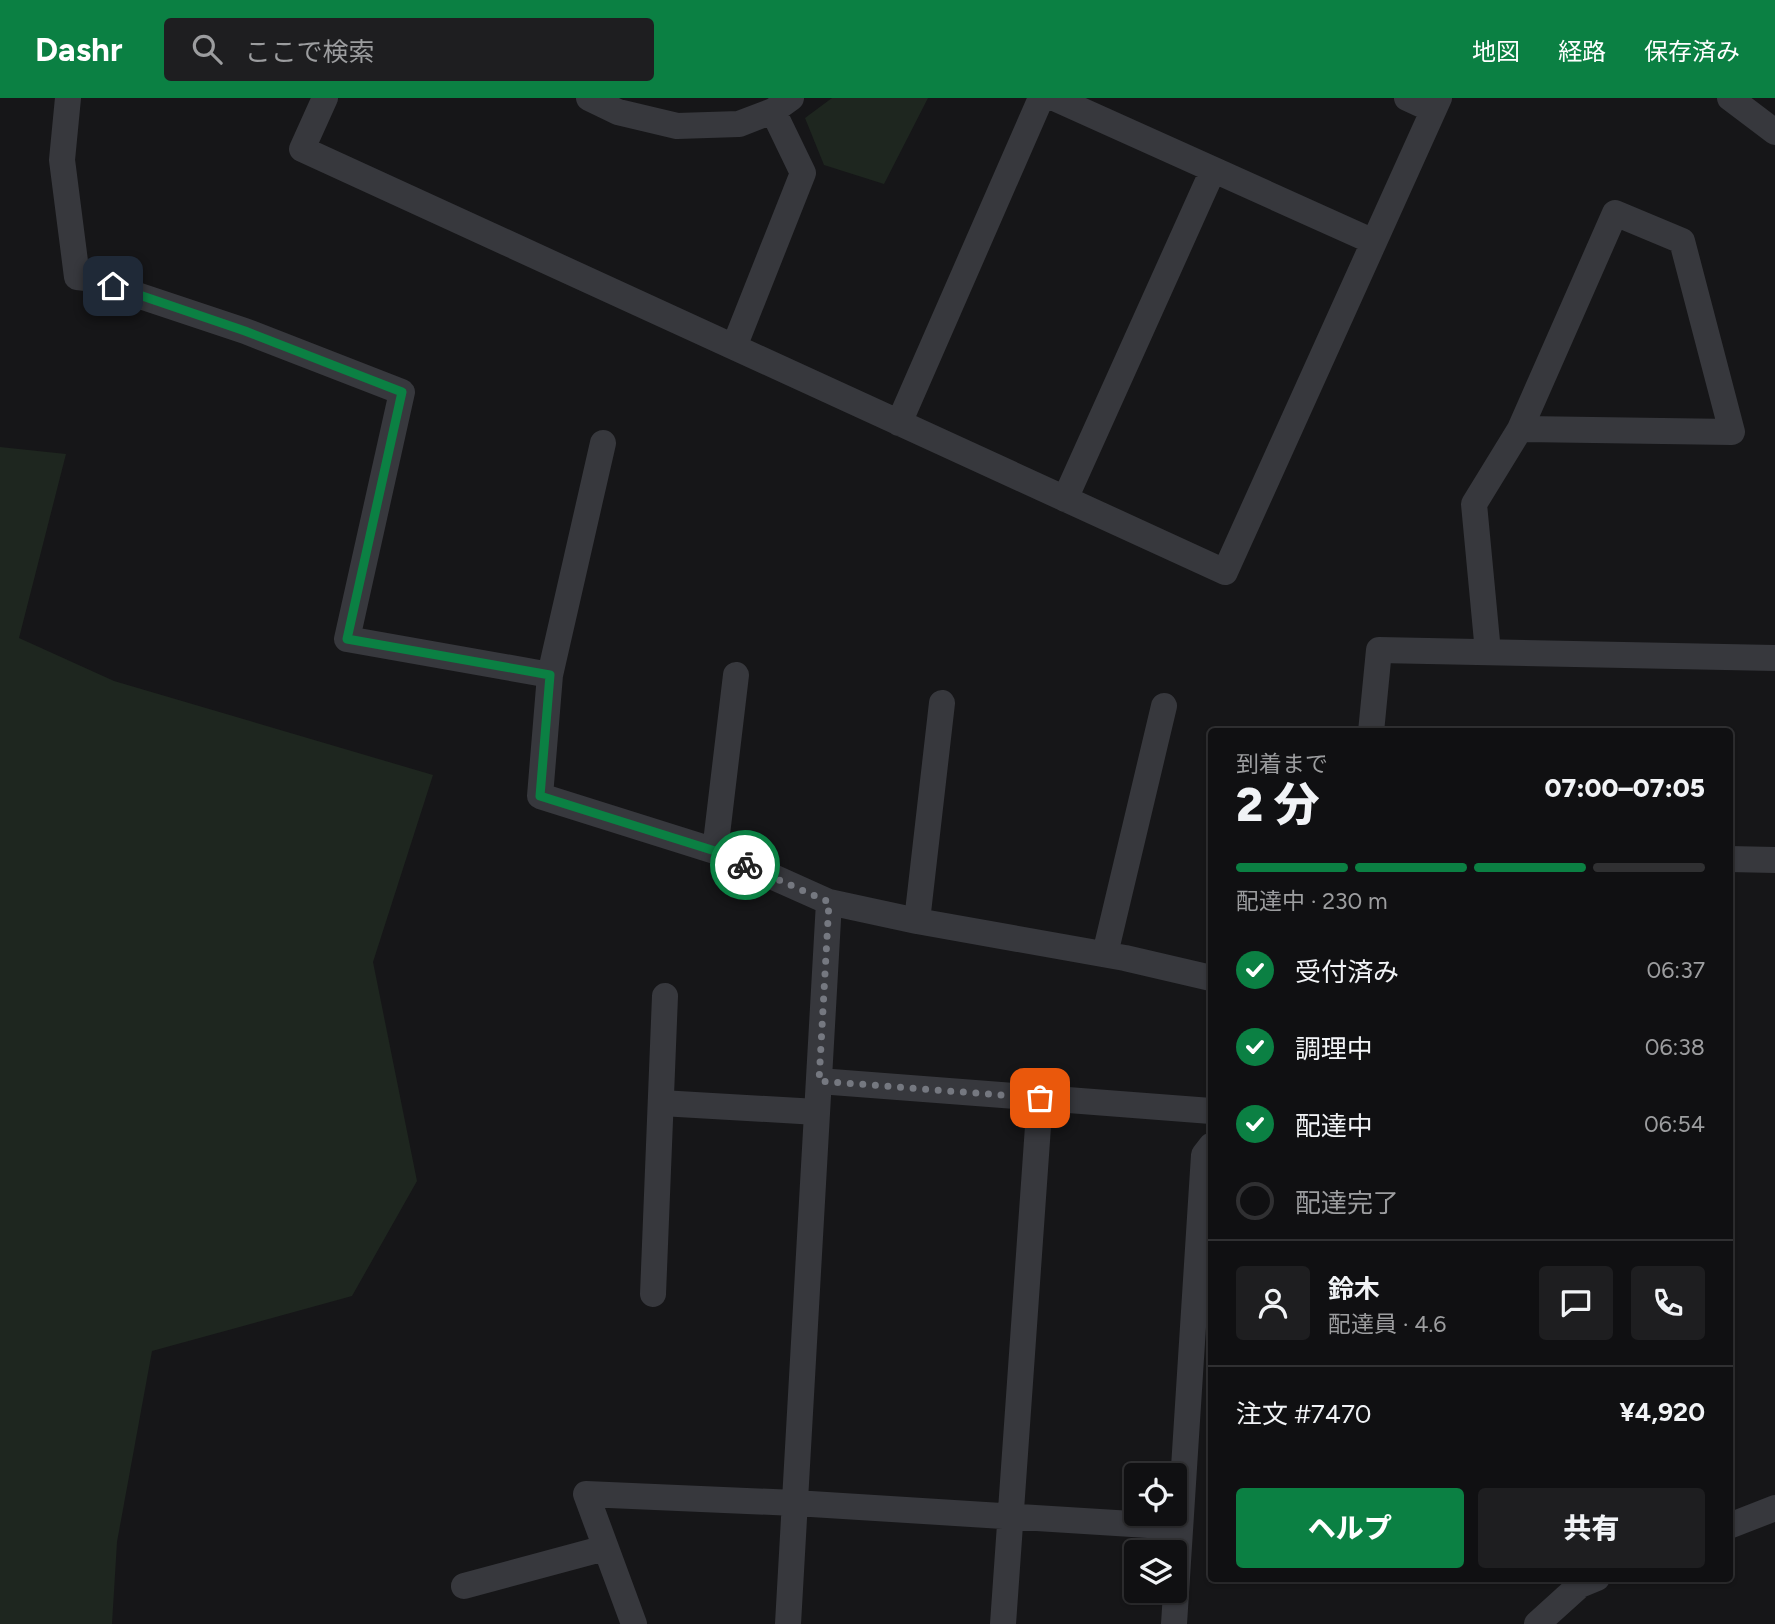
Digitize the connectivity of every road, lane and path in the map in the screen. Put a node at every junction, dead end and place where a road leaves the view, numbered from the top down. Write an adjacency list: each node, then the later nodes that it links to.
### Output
1 (68, 98): 20 (street)
2 (325, 98): 13 (street)
3 (589, 98): 8 (street)
4 (1041, 98): 14 (street)
5 (1054, 98): 11 (street)
6 (1407, 98): 9 (street)
7 (1730, 98): 10 (street)
8 (782, 104): 13 (street)
9 (1436, 104): 12 (street)
10 (1775, 132)
11 (1213, 170): 12 (street); 17 (street)
12 (1374, 242): 17 (street)
13 (734, 347): 14 (street)
14 (899, 423): 17 (street)
15 (1520, 429): 15 (street); 18 (street)
16 (603, 443): 20 (street)
17 (1065, 499)
18 (1488, 652): 19 (street); 24 (street)
19 (1775, 658)
20 (550, 675): 25 (street)
21 (736, 675): 25 (street)
22 (942, 703): 29 (street)
23 (1164, 706): 30 (street)
24 (1371, 728)
25 (715, 851): 28 (street)
26 (1733, 859): 27 (street)
27 (1775, 860)
28 (829, 902): 29 (street); 33 (street)
29 (917, 921): 30 (street)
30 (1105, 954): 31 (street)
31 (1208, 977)
32 (665, 996): 35 (street)
33 (819, 1081): 34 (street); 37 (street)
34 (1040, 1098): 36 (street); 43 (street)
35 (661, 1103): 37 (street); 39 (street)
36 (1208, 1111)
37 (817, 1112): 41 (street)
38 (1208, 1149): 40 (street)
39 (653, 1294)
40 (1201, 1362): 45 (street)
41 (795, 1503): 43 (street); 46 (street); 50 (street)
42 (1775, 1508): 44 (street)
43 (1010, 1516): 45 (street); 51 (street)
44 (1733, 1524)
45 (1180, 1527): 52 (street)
46 (605, 1548): 48 (street); 49 (street)
47 (1587, 1582): 53 (street)
48 (464, 1586)
49 (634, 1624)
50 (788, 1624)
51 (1003, 1624)
52 (1174, 1624)
53 (1537, 1624)

